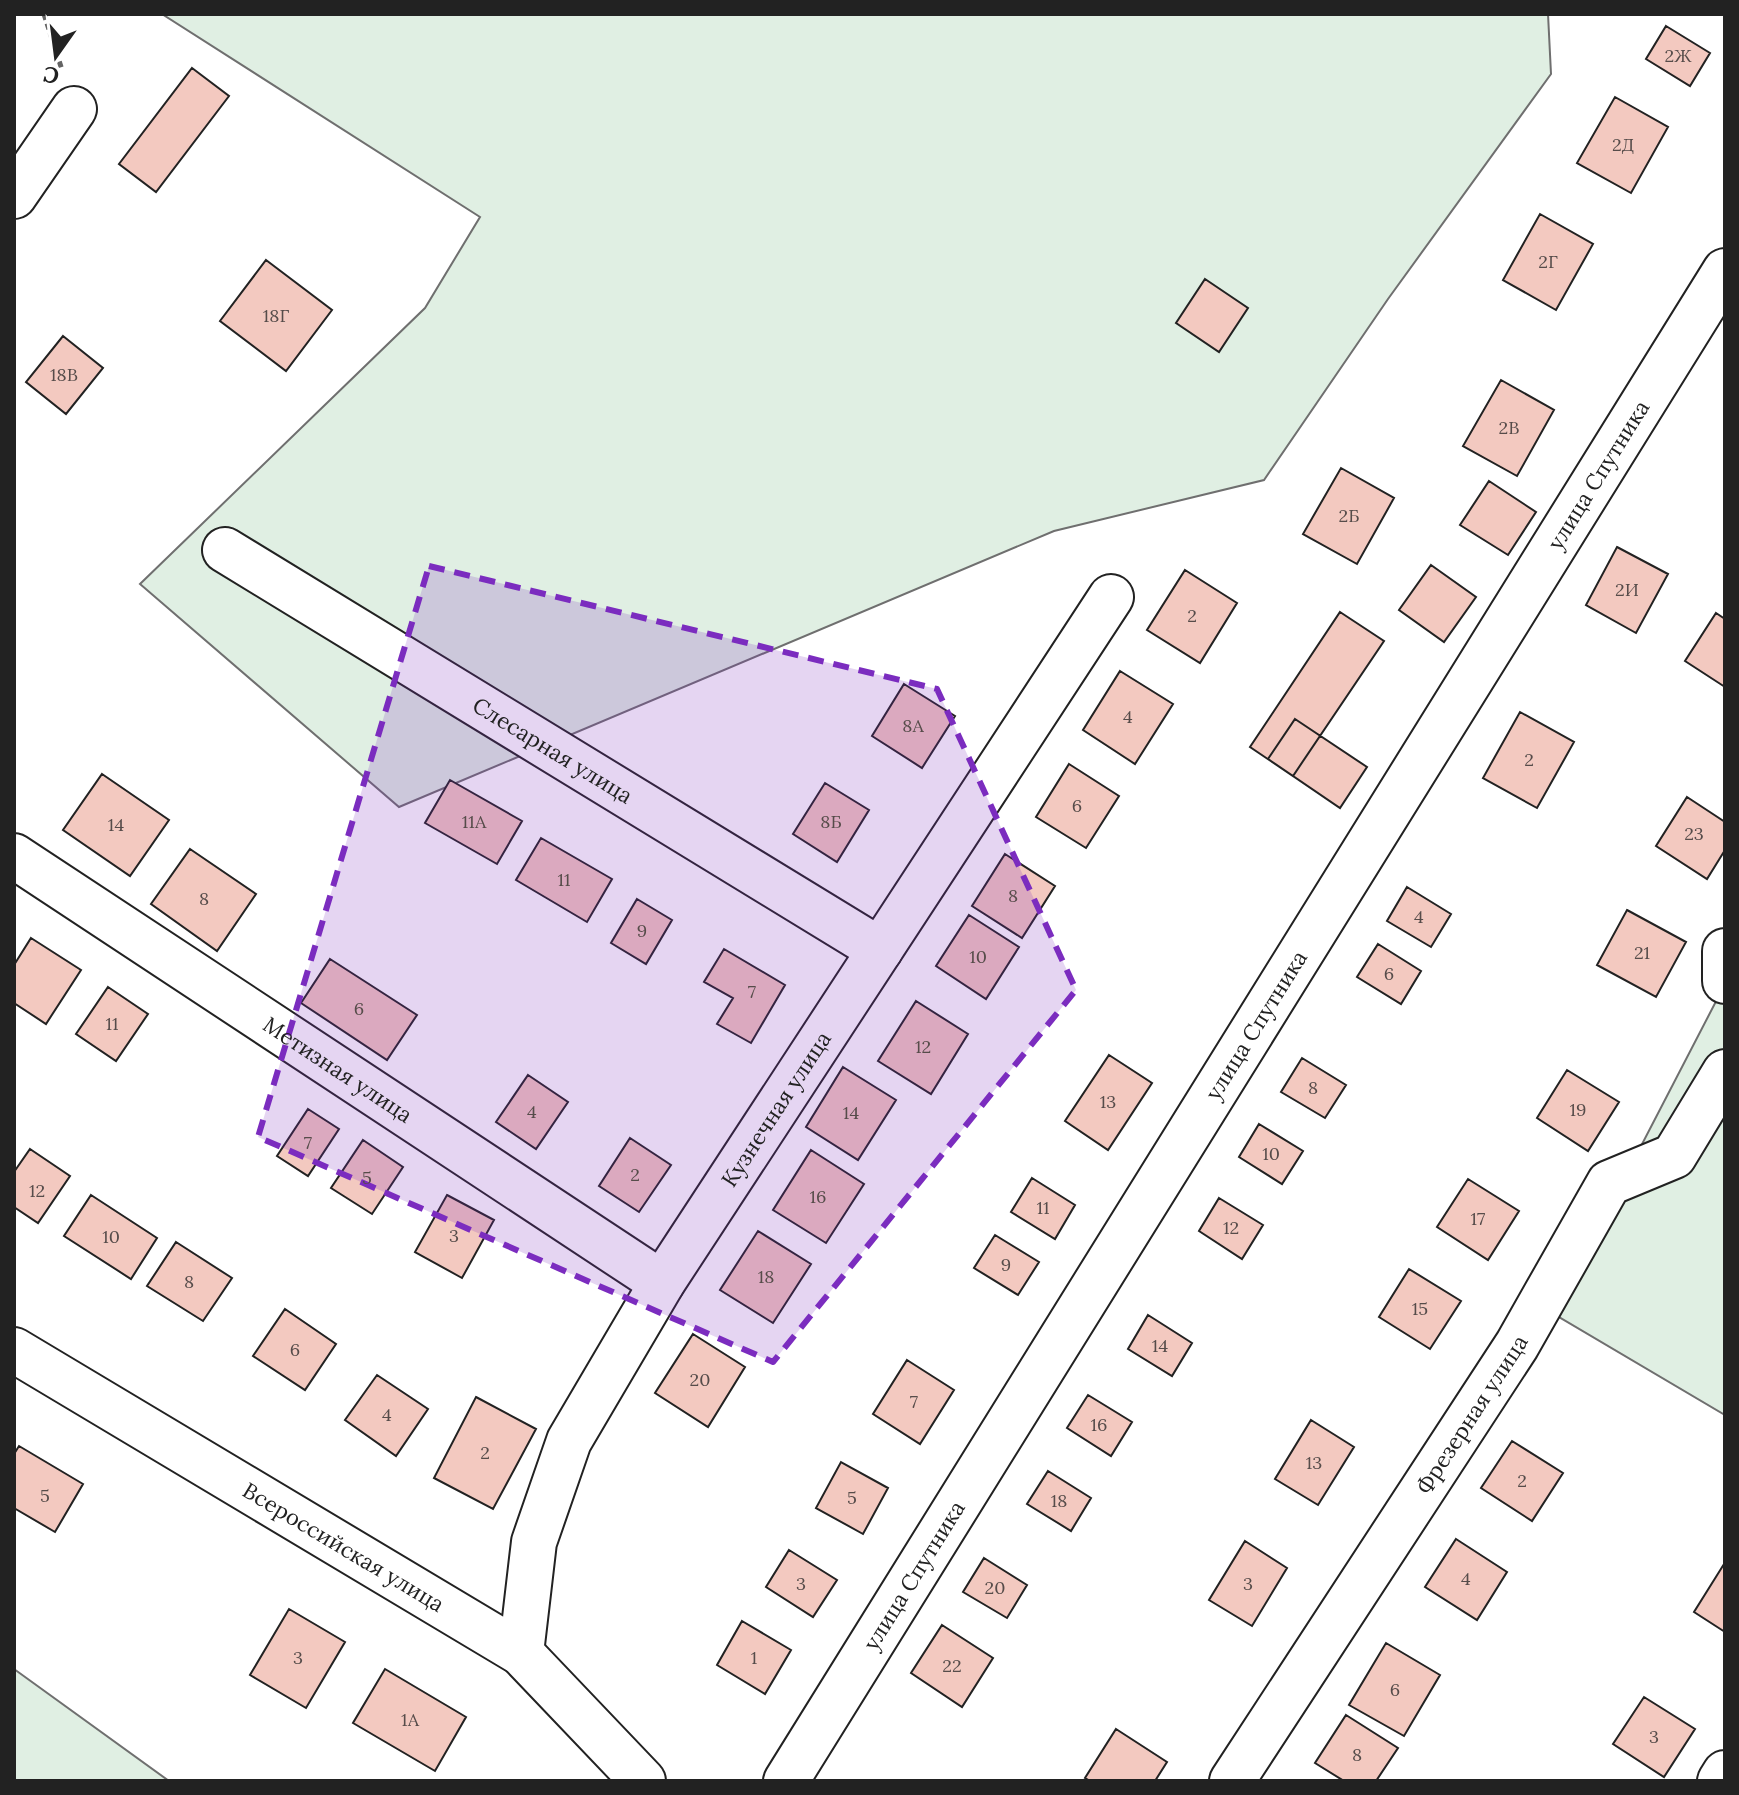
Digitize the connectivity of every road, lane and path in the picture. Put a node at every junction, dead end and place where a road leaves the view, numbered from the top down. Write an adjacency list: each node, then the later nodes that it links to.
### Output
1 (44, 14): 2 (path)
2 (74, 109): 3 (street)
3 (14, 196)
4 (1725, 271): 17 (street, улица Спутника)
5 (225, 550): 8 (street, Слесарная улица)
6 (1111, 597): 8 (street, Кузнечная улица)
7 (14, 856): 12 (street, Метизная улица)
8 (880, 950): 12 (street, Кузнечная улица)
9 (1725, 951): 10 (street)
10 (1725, 981)
11 (1725, 1072): 18 (street, Фрезерная улица)
12 (662, 1283): 14 (street, Кузнечная улица)
13 (14, 1350): 14 (street, Всероссийская улица)
14 (521, 1653): 16 (street, Всероссийская улица)
15 (1725, 1773): 19 (street)
16 (643, 1781)
17 (786, 1781)
18 (1232, 1781)
19 (1720, 1781)

